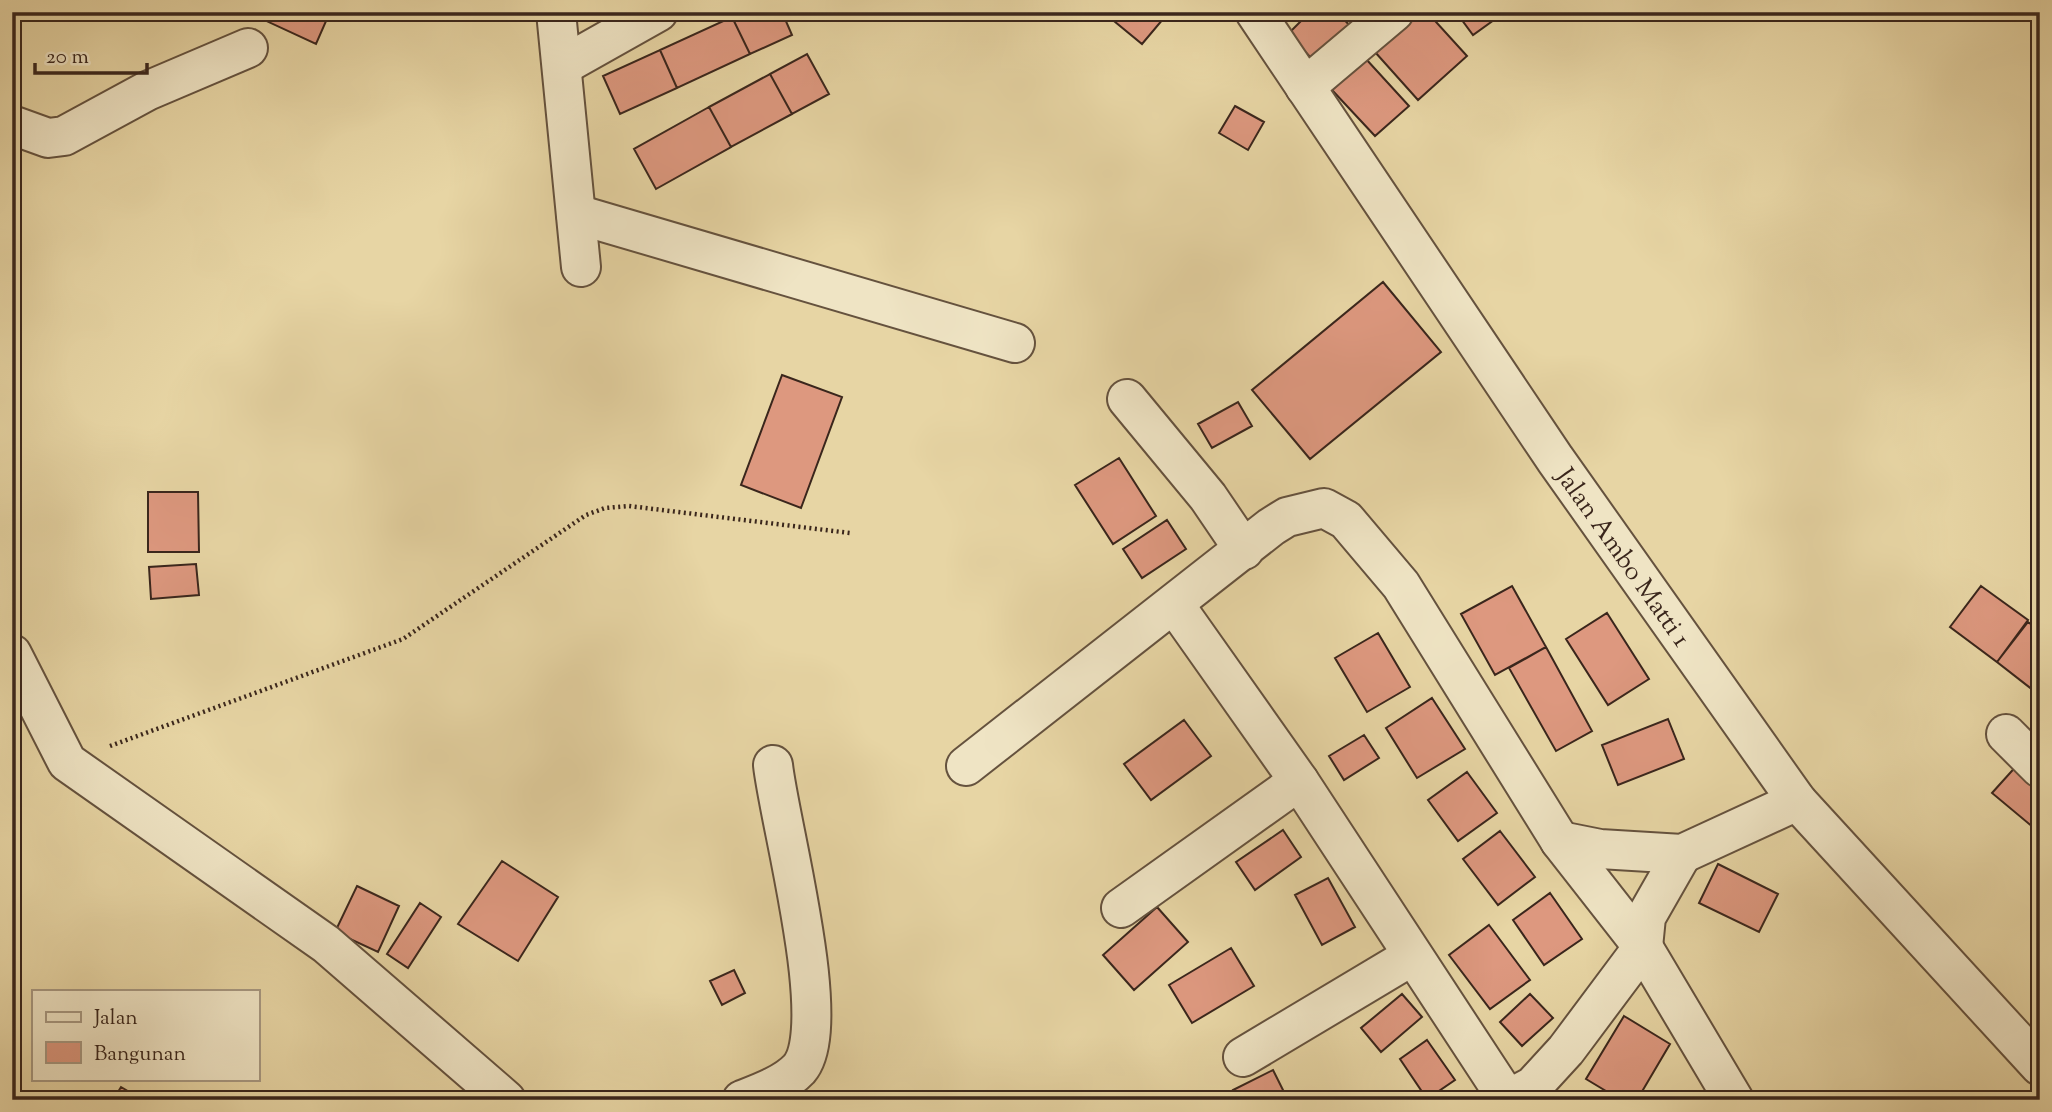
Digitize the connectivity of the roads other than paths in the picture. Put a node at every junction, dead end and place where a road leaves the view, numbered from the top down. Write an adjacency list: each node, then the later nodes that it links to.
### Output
1 (556, 12): 6 (street)
2 (658, 12): 6 (street)
3 (1255, 12): 7 (street, Jalan Ambo Matti 1)
4 (1394, 12): 7 (street)
5 (248, 48): 8 (street)
6 (562, 66): 9 (street)
7 (1305, 87): 21 (street, Jalan Ambo Matti 1)
8 (12, 125)
9 (576, 214): 10 (street); 11 (street)
10 (581, 267)
11 (1015, 343)
12 (1126, 399): 13 (street)
13 (1244, 550): 14 (street); 22 (street)
14 (1174, 604): 18 (street); 20 (street)
15 (12, 654): 30 (street)
16 (2006, 734): 19 (street)
17 (773, 765): 31 (street)
18 (966, 766)
19 (2040, 768)
20 (1299, 781): 24 (street); 26 (street)
21 (1797, 801): 23 (street); 28 (street, Jalan Ambo Matti 1)
22 (1560, 841): 23 (street); 25 (street)
23 (1682, 854): 25 (street)
24 (1121, 908)
25 (1643, 947): 29 (street); 32 (street)
26 (1412, 956): 27 (street); 29 (street)
27 (1243, 1057)
28 (2040, 1066)
29 (1508, 1099)
30 (506, 1100)
31 (742, 1100)
32 (1734, 1100)

